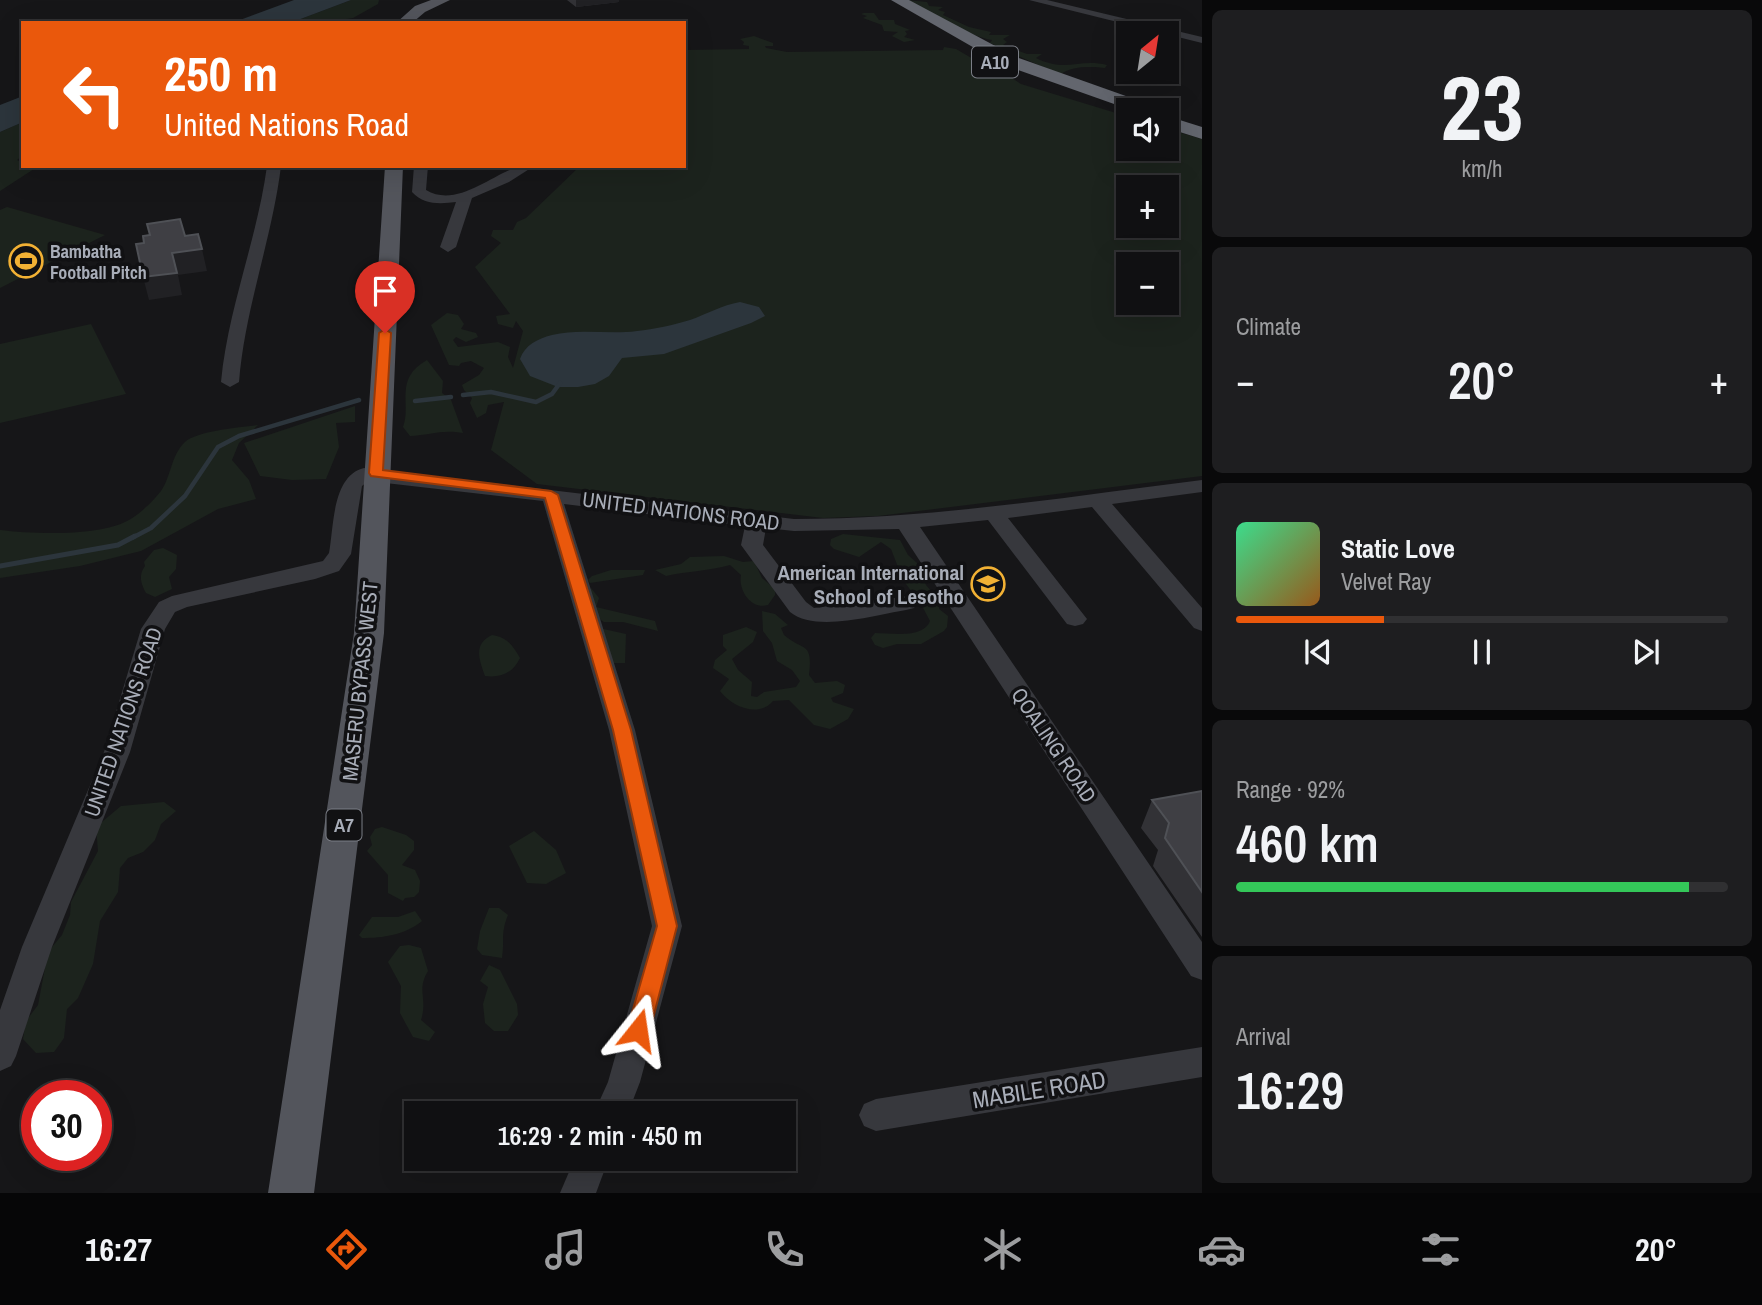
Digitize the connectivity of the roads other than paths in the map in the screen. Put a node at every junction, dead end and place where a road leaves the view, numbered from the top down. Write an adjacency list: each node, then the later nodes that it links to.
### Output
1 (443, 0): 5 (main road)
2 (886, 0): 8 (highway, A10)
3 (898, 0): 7 (highway, A10)
4 (1034, 0): 6 (street)
5 (405, 21)
6 (1202, 40)
7 (1116, 99)
8 (1116, 107)
9 (1179, 119): 11 (highway)
10 (1179, 125): 12 (highway)
11 (1202, 125)
12 (1202, 132)
13 (274, 168): 19 (street)
14 (394, 168): 20 (main road, MASERU BYPASS WEST / A7)
15 (421, 168): 17 (street)
16 (523, 168): 17 (street)
17 (465, 197): 18 (street)
18 (448, 247)
19 (230, 382)
20 (376, 473): 22 (street, UNITED NATIONS ROAD); 31 (street, UNITED NATIONS ROAD); 36 (main road, MASERU BYPASS WEST / A7)
21 (1202, 486): 23 (street, UNITED NATIONS ROAD)
22 (551, 495): 25 (street, UNITED NATIONS ROAD); 33 (street)
23 (1096, 499): 24 (street, UNITED NATIONS ROAD); 29 (street)
24 (992, 512): 26 (street, UNITED NATIONS ROAD); 28 (street)
25 (757, 521): 26 (street, UNITED NATIONS ROAD); 27 (street)
26 (905, 523): 30 (street, QOALING ROAD)
27 (906, 603)
28 (1075, 619)
29 (1202, 623)
30 (1202, 967)
31 (0, 1056)
32 (1202, 1062): 34 (street, MABILE ROAD)
33 (616, 1101)
34 (876, 1115)
35 (587, 1171): 37 (street)
36 (291, 1193)
37 (578, 1193)

